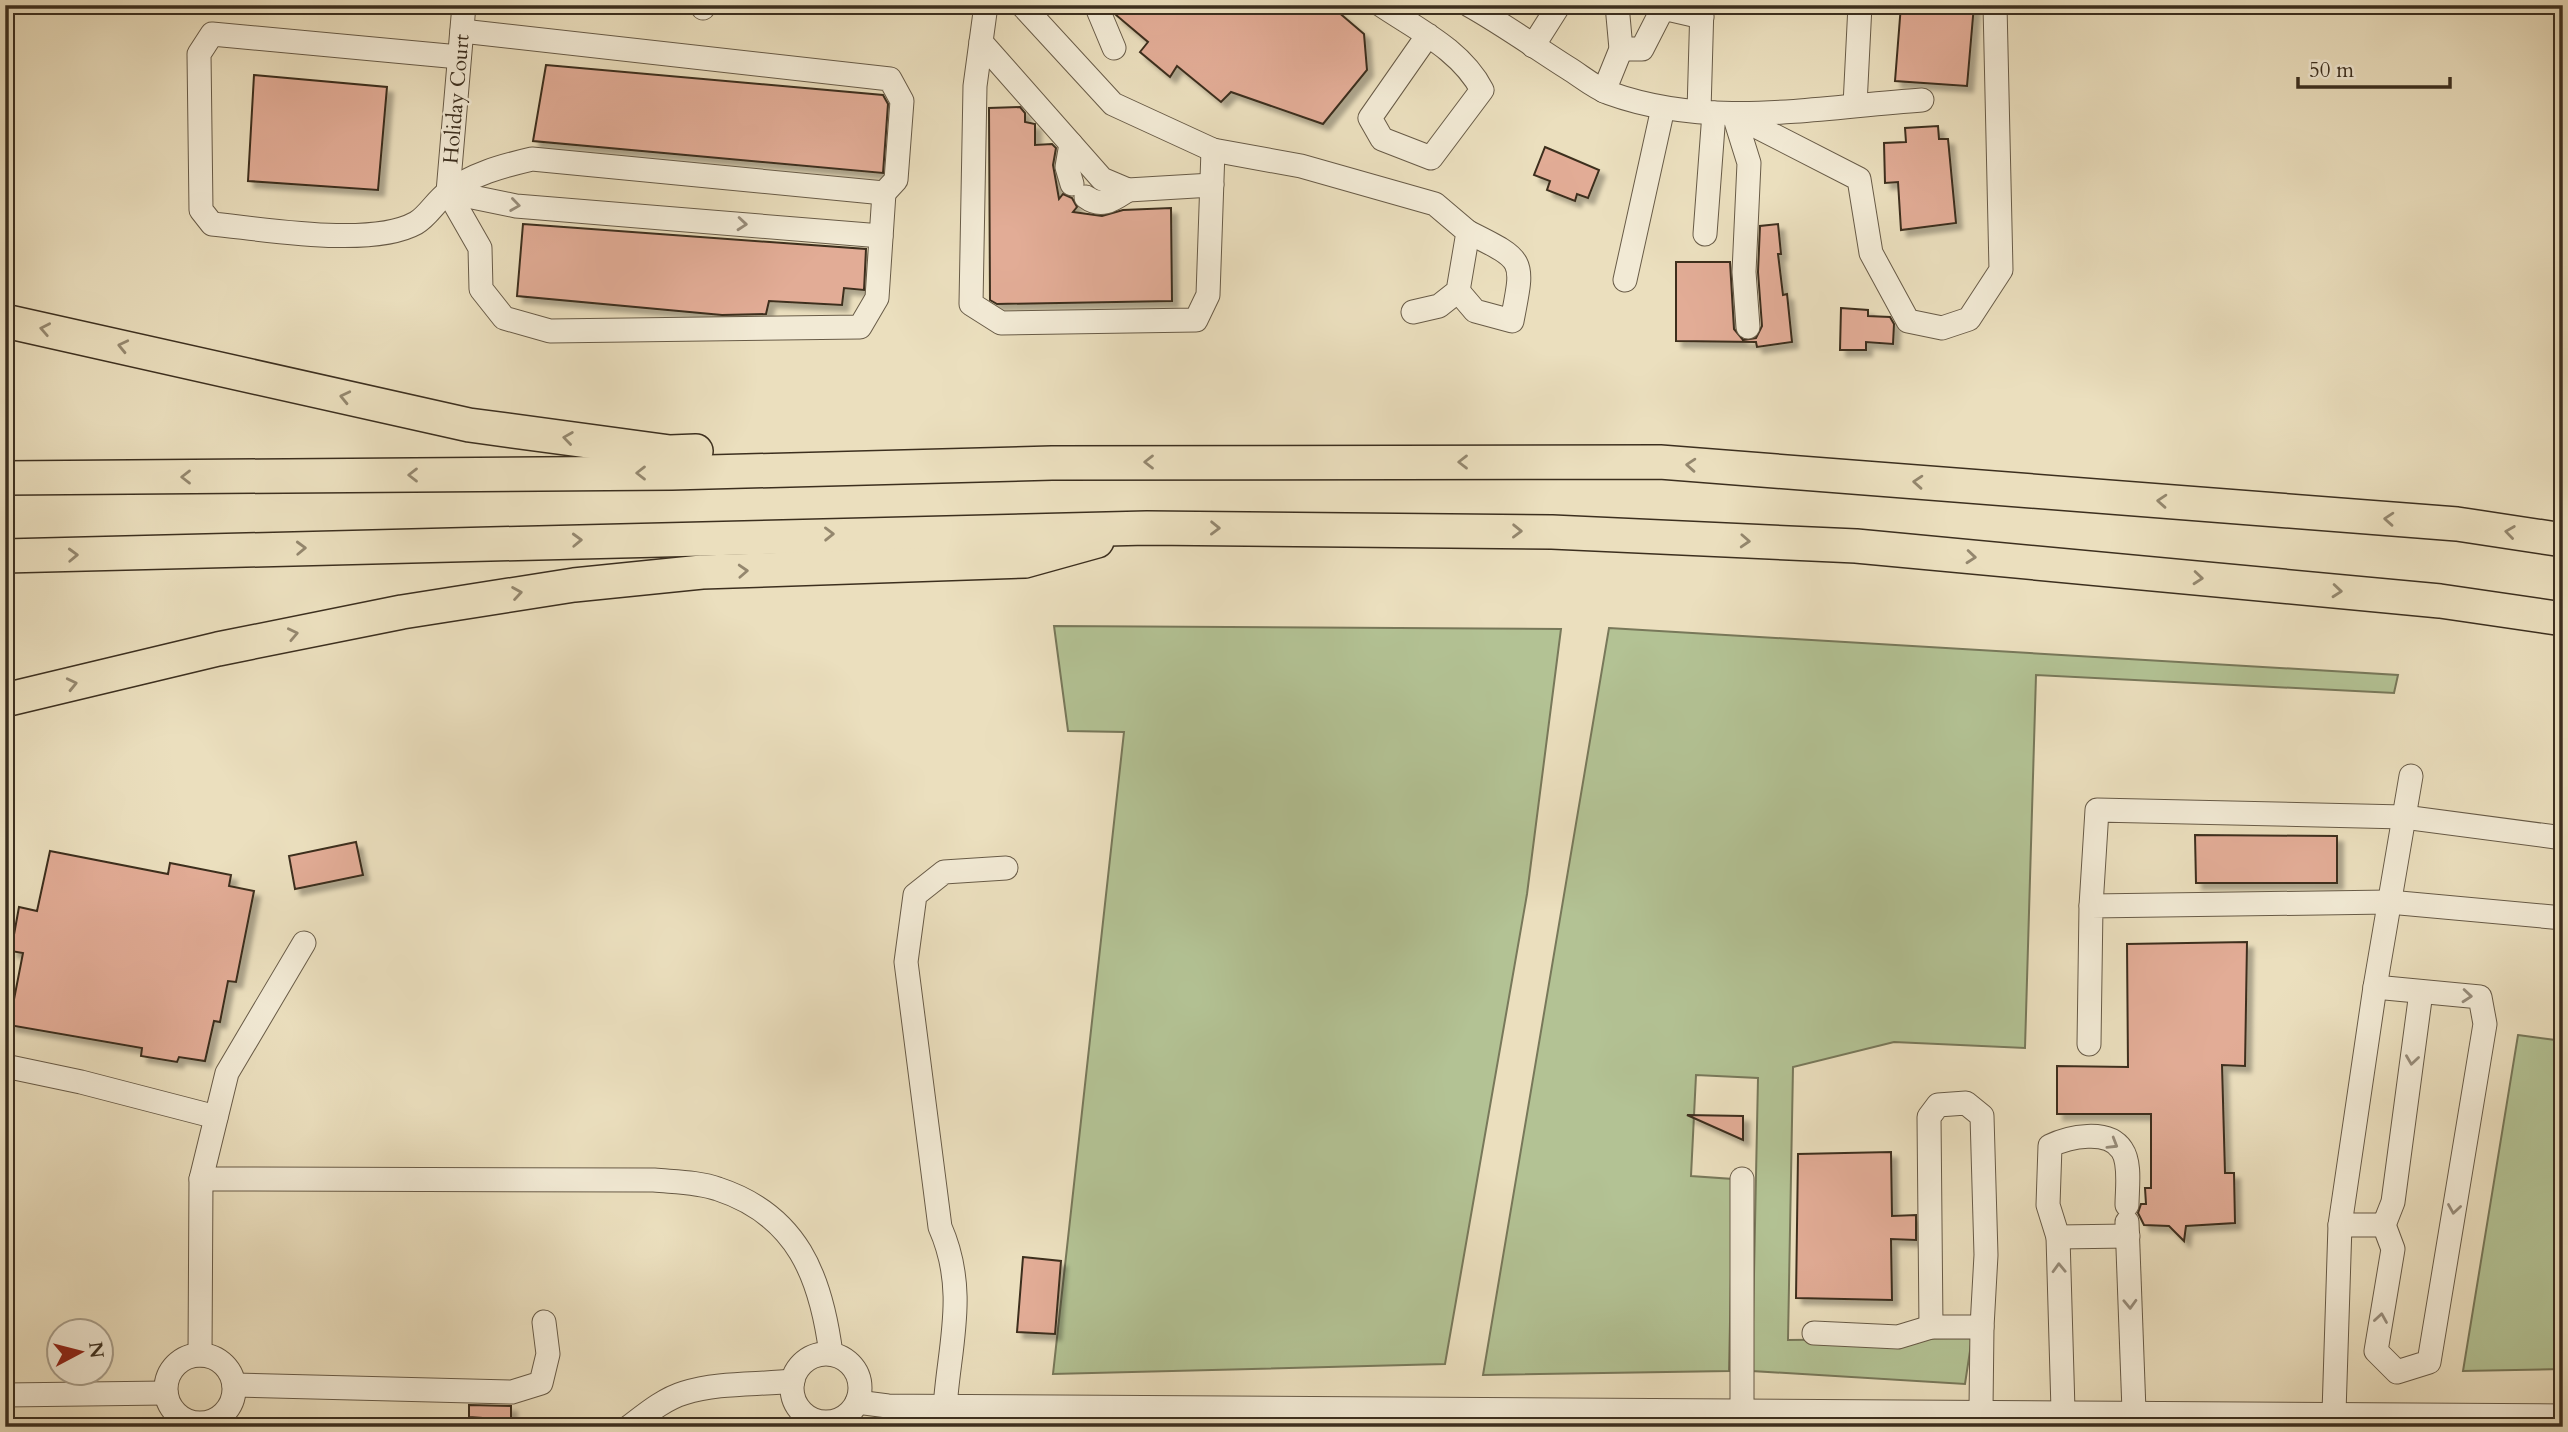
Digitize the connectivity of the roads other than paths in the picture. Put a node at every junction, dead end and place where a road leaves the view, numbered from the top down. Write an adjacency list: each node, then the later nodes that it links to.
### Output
1 (464, 5): 13 (street, Holiday Court)
2 (986, 5): 15 (street)
3 (1022, 5): 26 (street)
4 (1097, 5): 17 (street)
5 (1381, 5): 14 (street)
6 (1469, 5): 11 (street)
7 (1559, 5): 16 (street)
8 (1617, 5): 18 (street)
9 (1860, 5): 22 (street)
10 (1995, 5): 24 (street)
11 (1493, 11): 16 (street)
12 (1702, 11): 18 (street); 24 (street)
13 (462, 31): 19 (street, Holiday Court); 30 (street)
14 (1428, 35): 14 (street)
15 (981, 42): 25 (street); 27 (street)
16 (1533, 46): 20 (street)
17 (1114, 48)
18 (1622, 49): 20 (street)
19 (459, 57): 29 (street, Holiday Court); 29 (street)
20 (1604, 91): 23 (street)
21 (1922, 100): 22 (street)
22 (1855, 104): 24 (street)
23 (1662, 108): 24 (street); 34 (street)
24 (1716, 113): 32 (street); 38 (street)
25 (1071, 144): 28 (street); 28 (street)
26 (1213, 150): 27 (street); 31 (street)
27 (1212, 186): 28 (street)
28 (1128, 190)
29 (448, 192): 30 (street); 33 (street, one-way to 33); 33 (street)
30 (884, 193): 33 (street)
31 (1468, 232): 35 (street); 35 (street)
32 (1705, 234)
33 (881, 236)
34 (1625, 280)
35 (1458, 291): 36 (street)
36 (1413, 312)
37 (5, 321): 39 (highway, one-way to 37)
38 (1748, 327)
39 (1052, 463): 40 (highway, one-way to 40); 42 (highway, one-way to 39)
40 (5, 478)
41 (1147, 528): 43 (highway, one-way to 41); 44 (highway, one-way to 44); 45 (highway, one-way to 41)
42 (2563, 540)
43 (5, 556)
44 (2563, 619)
45 (5, 700)
46 (2411, 776): 47 (street)
47 (2404, 817): 48 (street); 50 (street); 51 (street)
48 (2563, 838)
49 (1006, 868): 82 (street)
50 (2389, 902): 51 (street); 52 (street); 54 (street)
51 (2091, 906): 56 (street)
52 (2563, 918)
53 (304, 943): 58 (street)
54 (2375, 987): 55 (street); 62 (street)
55 (2421, 992): 63 (street, one-way to 63); 63 (street, one-way to 63)
56 (2090, 1044)
57 (5, 1066): 58 (street)
58 (216, 1117): 59 (street)
59 (201, 1179): 69 (street); 70 (street)
60 (1742, 1179): 78 (street)
61 (2127, 1221): 64 (street); 64 (street, one-way to 61); 80 (street, one-way to 80)
62 (2340, 1225): 63 (street); 81 (street)
63 (2384, 1225)
64 (2058, 1237): 79 (street, one-way to 64)
65 (544, 1322): 72 (street)
66 (1931, 1327): 67 (street); 67 (street); 68 (street)
67 (1982, 1327): 77 (street)
68 (1814, 1333)
69 (200, 1354): 72 (street); 73 (street)
70 (831, 1354): 71 (street); 76 (street)
71 (793, 1381): 74 (street); 87 (street)
72 (234, 1385): 88 (street)
73 (166, 1393): 75 (street); 88 (street)
74 (683, 1393): 89 (street); 90 (street)
75 (5, 1395)
76 (857, 1402): 82 (street); 87 (street)
77 (1981, 1408): 78 (street); 79 (street)
78 (1742, 1410): 85 (street)
79 (2063, 1410): 80 (street)
80 (2134, 1410): 81 (street)
81 (2333, 1413): 86 (street)
82 (944, 1416): 84 (street)
83 (2563, 1416): 86 (street)
84 (1108, 1417): 85 (street)
85 (1644, 1417)
86 (2449, 1421)
87 (829, 1424)
88 (198, 1425)
89 (629, 1427)
90 (662, 1427)

